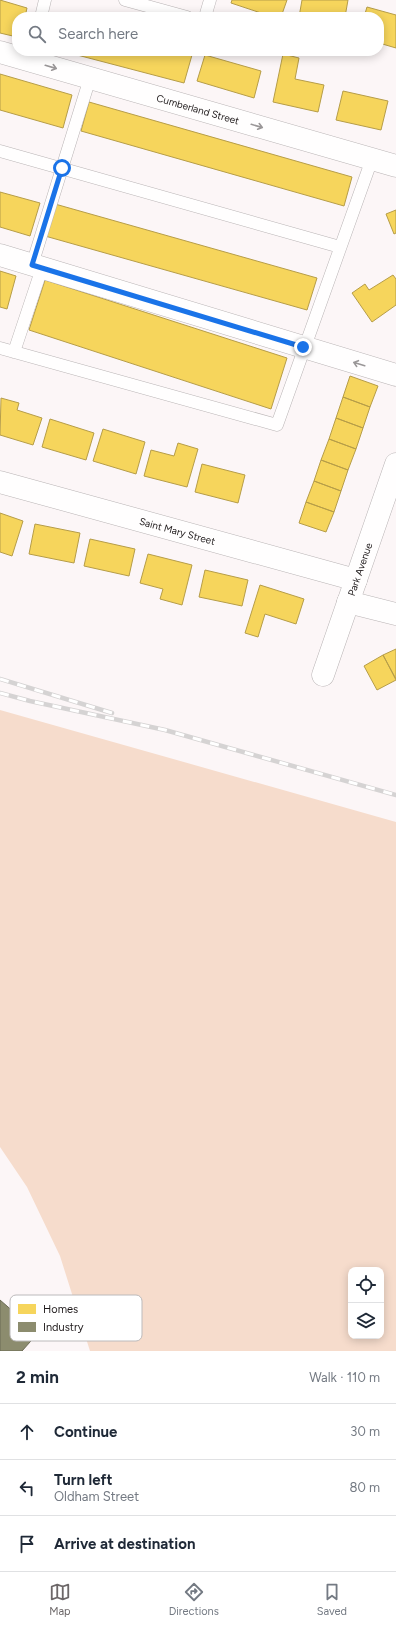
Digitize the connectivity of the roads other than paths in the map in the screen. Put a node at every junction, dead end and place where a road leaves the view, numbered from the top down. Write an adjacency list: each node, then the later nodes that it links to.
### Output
1 (45, 0): 4 (lane)
2 (125, 0): 5 (lane)
3 (210, 0): 6 (lane)
4 (42, 12)
5 (169, 12)
6 (206, 12)
7 (0, 52): 8 (street, Cumberland Street)
8 (12, 54)
9 (31, 56): 10 (street, Cumberland Street, one-way to 10)
10 (90, 78): 12 (street, Cumberland Street, one-way to 12); 14 (lane)
11 (0, 150): 14 (lane)
12 (372, 159): 13 (street, Cumberland Street); 15 (lane)
13 (396, 166)
14 (62, 168): 15 (lane); 17 (lane)
15 (340, 247): 18 (lane)
16 (0, 255): 17 (street)
17 (37, 266): 18 (street); 20 (lane)
18 (303, 347): 20 (lane); 21 (street, one-way to 18)
19 (0, 348): 20 (lane)
20 (14, 352)
21 (396, 375)
22 (396, 464): 24 (street, Park Avenue)
23 (0, 482): 24 (street, Saint Mary Street)
24 (356, 580): 25 (street, Park Avenue)
25 (348, 602): 26 (street); 27 (street, Park Avenue)
26 (396, 614)
27 (323, 675)

